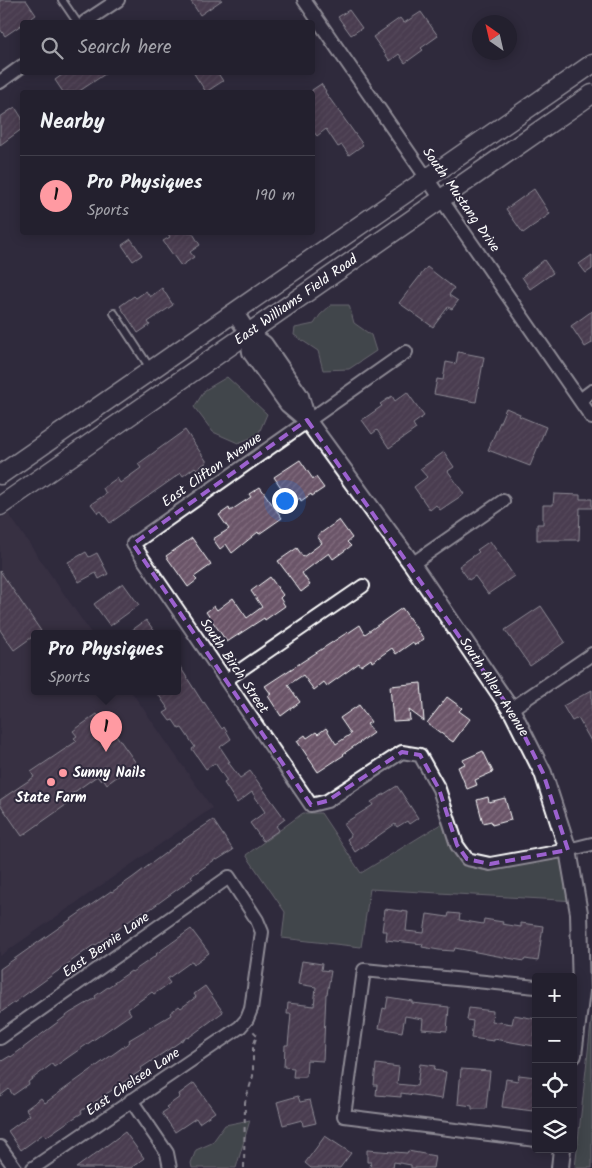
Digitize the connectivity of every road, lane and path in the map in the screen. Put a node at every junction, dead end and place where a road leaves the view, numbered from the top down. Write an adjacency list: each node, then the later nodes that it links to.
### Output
1 (62, 0): 4 (lane)
2 (118, 0): 5 (street)
3 (304, 0): 10 (street, South Mustang Drive)
4 (77, 20)
5 (88, 20)
6 (592, 64): 10 (main road, East Williams Field Road)
7 (20, 67): 8 (street)
8 (0, 82)
9 (592, 94): 11 (main road, East Williams Field Road)
10 (428, 178): 11 (street, South Mustang Drive); 13 (main road, East Williams Field Road)
11 (442, 198): 14 (main road, East Williams Field Road); 18 (street, South Mustang Drive)
12 (114, 312): 16 (lane)
13 (235, 313): 14 (street, South Allen Avenue); 16 (main road, East Williams Field Road)
14 (248, 333): 20 (street, South Allen Avenue); 23 (main road, East Williams Field Road)
15 (406, 352): 20 (street, East Clifton Avenue)
16 (152, 371): 21 (main road, East Williams Field Road)
17 (592, 391): 18 (street)
18 (580, 400): 19 (street, South Mustang Drive)
19 (592, 418)
20 (308, 420): 24 (street, East Clifton Avenue); 25 (street, South Allen Avenue)
21 (0, 475)
22 (503, 501): 25 (street)
23 (0, 506)
24 (133, 544): 28 (street, South Birch Street)
25 (412, 564): 29 (street, South Allen Avenue)
26 (364, 586): 28 (street)
27 (592, 654): 29 (street)
28 (226, 680): 31 (street, South Birch Street)
29 (511, 709): 31 (street, South Allen Avenue)
30 (592, 844): 31 (street)
31 (568, 850): 33 (street, South Allen Avenue)
32 (532, 987): 37 (street)
33 (577, 991)
34 (246, 1020): 35 (street, East Bernie Lane); 36 (street, East Chelsea Lane); 43 (path)
35 (0, 1038)
36 (131, 1100): 41 (street, East Chelsea Lane); 42 (street)
37 (532, 1140)
38 (0, 1147): 40 (street)
39 (562, 1153): 44 (street)
40 (15, 1168)
41 (33, 1168)
42 (170, 1168)
43 (244, 1168)
44 (560, 1168)

